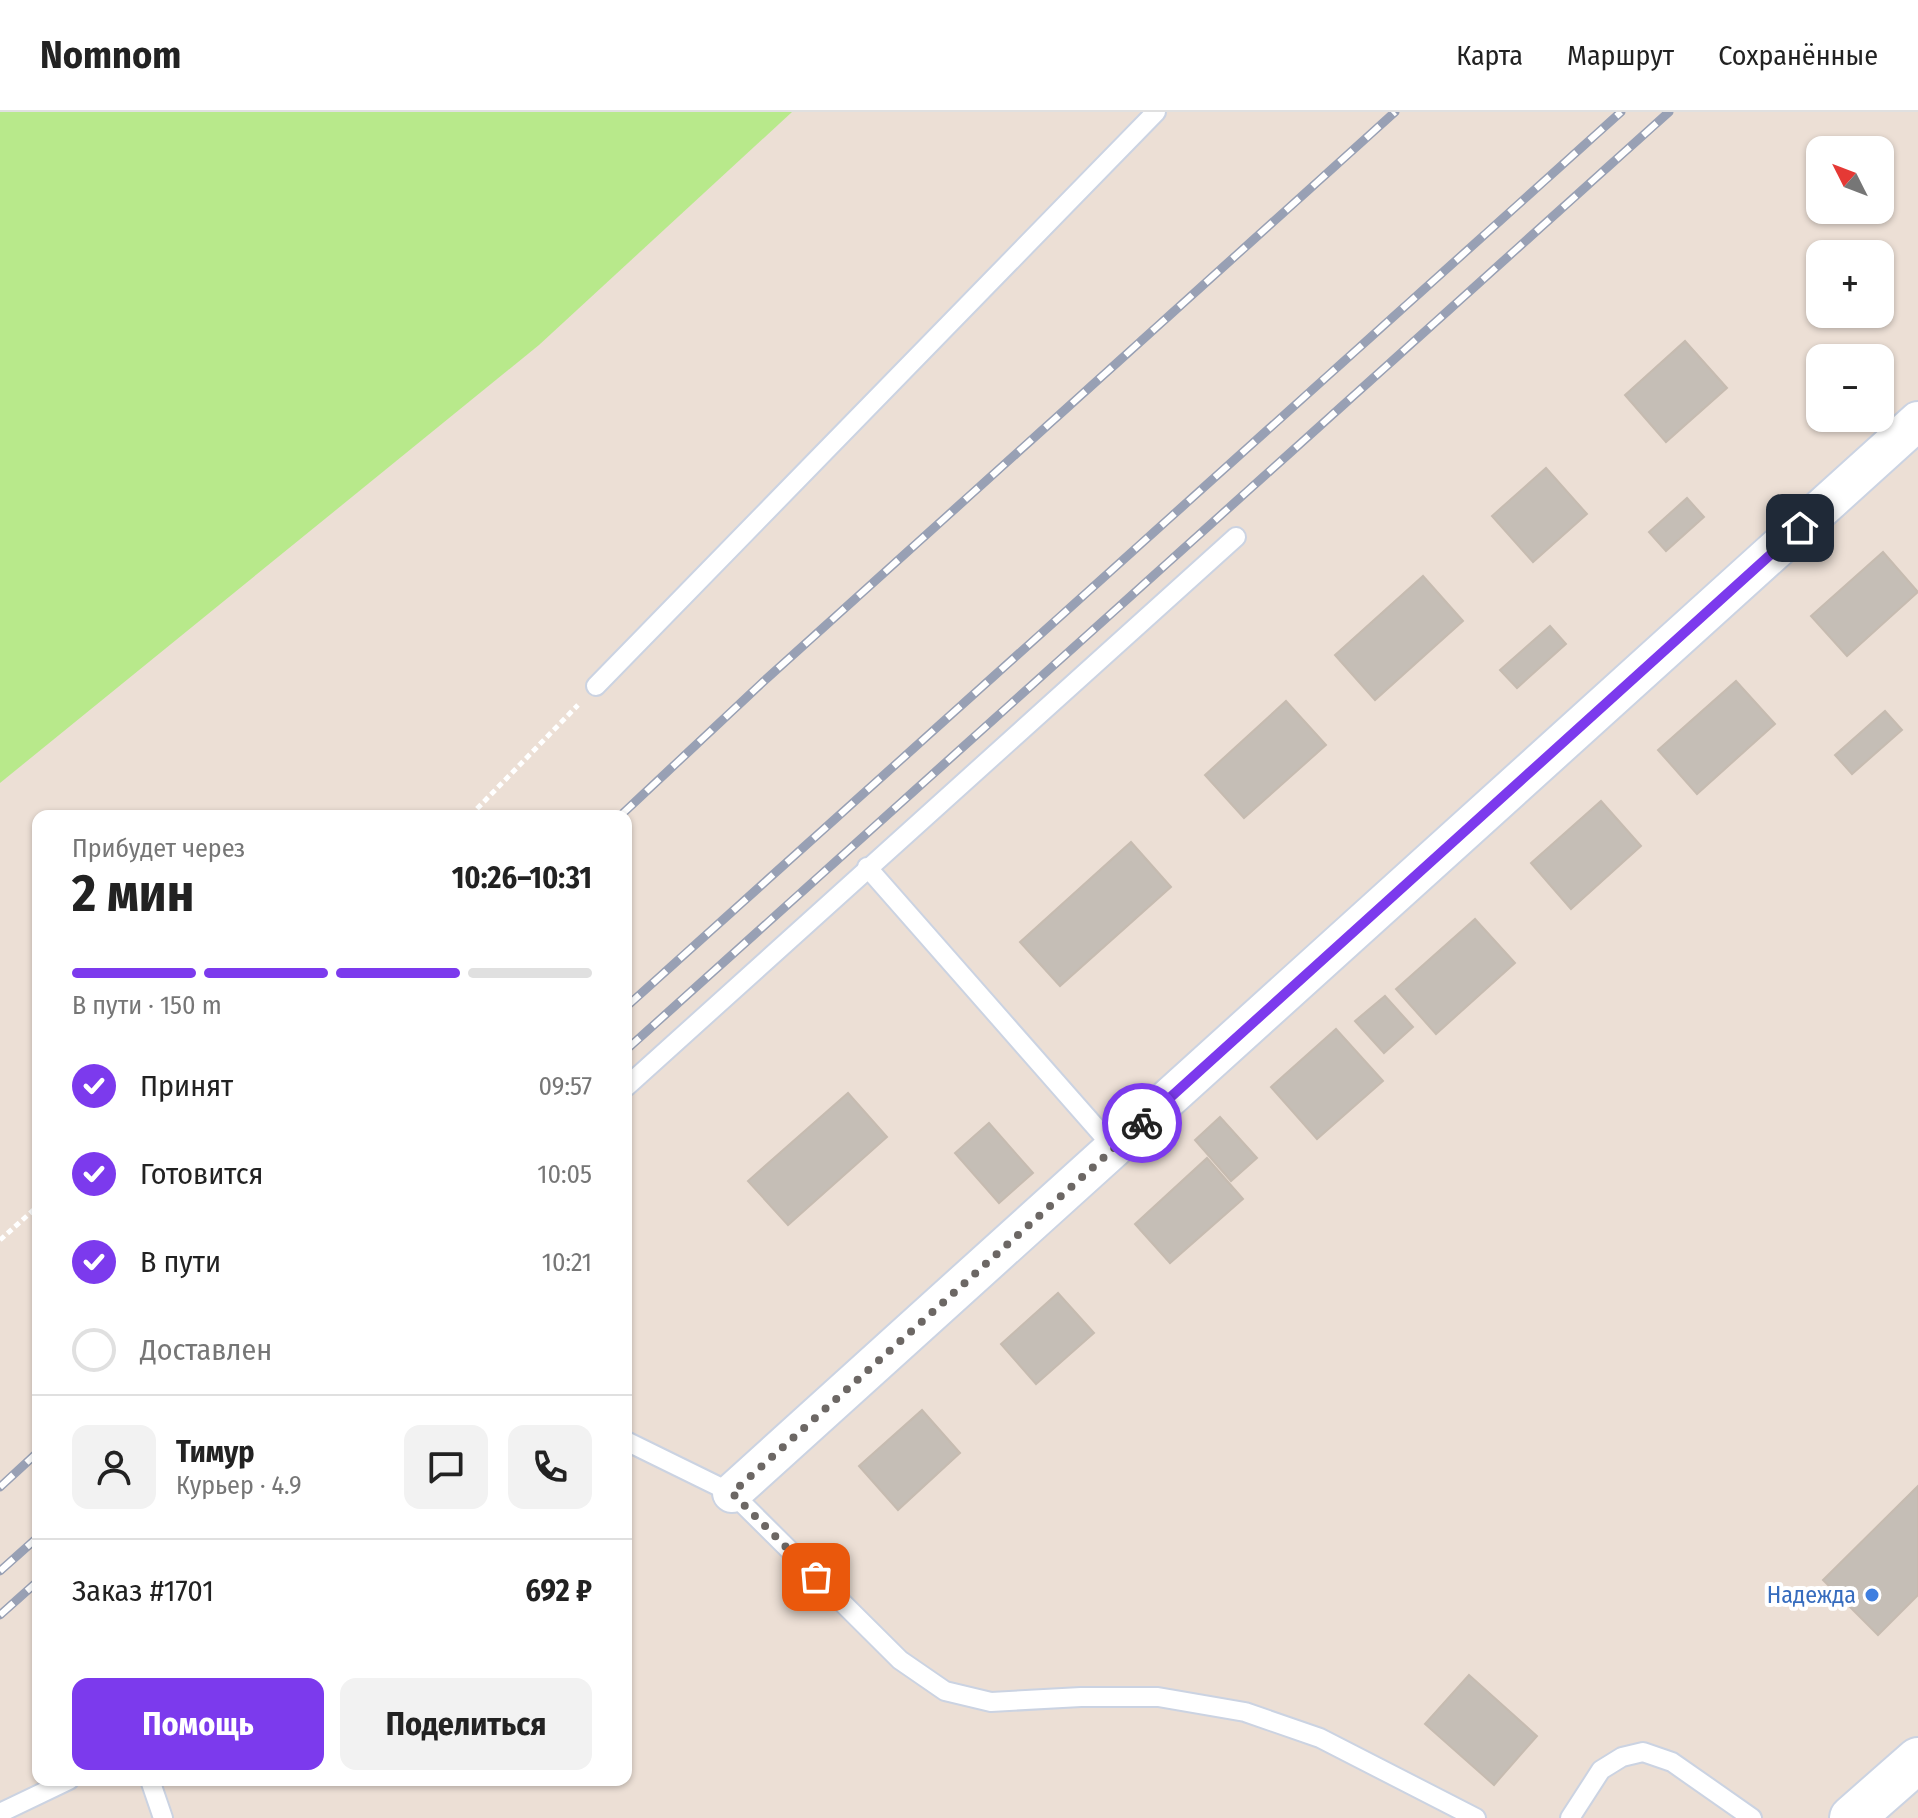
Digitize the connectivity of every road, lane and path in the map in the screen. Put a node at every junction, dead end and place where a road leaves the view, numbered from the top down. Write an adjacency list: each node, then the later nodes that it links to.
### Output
1 (1156, 112): 4 (lane)
2 (1918, 421): 8 (street)
3 (1236, 537): 6 (lane)
4 (596, 686): 5 (path)
5 (476, 810)
6 (867, 867): 7 (lane); 8 (lane)
7 (632, 1082)
8 (1114, 1148): 12 (street)
9 (32, 1211): 10 (path)
10 (0, 1240)
11 (632, 1444): 12 (lane)
12 (732, 1493): 18 (lane)
13 (1918, 1760): 21 (main road)
14 (56, 1786): 16 (lane)
15 (152, 1786): 17 (lane)
16 (0, 1813)
17 (163, 1818)
18 (1476, 1818)
19 (1570, 1818): 20 (lane)
20 (1752, 1818)
21 (1852, 1818)

